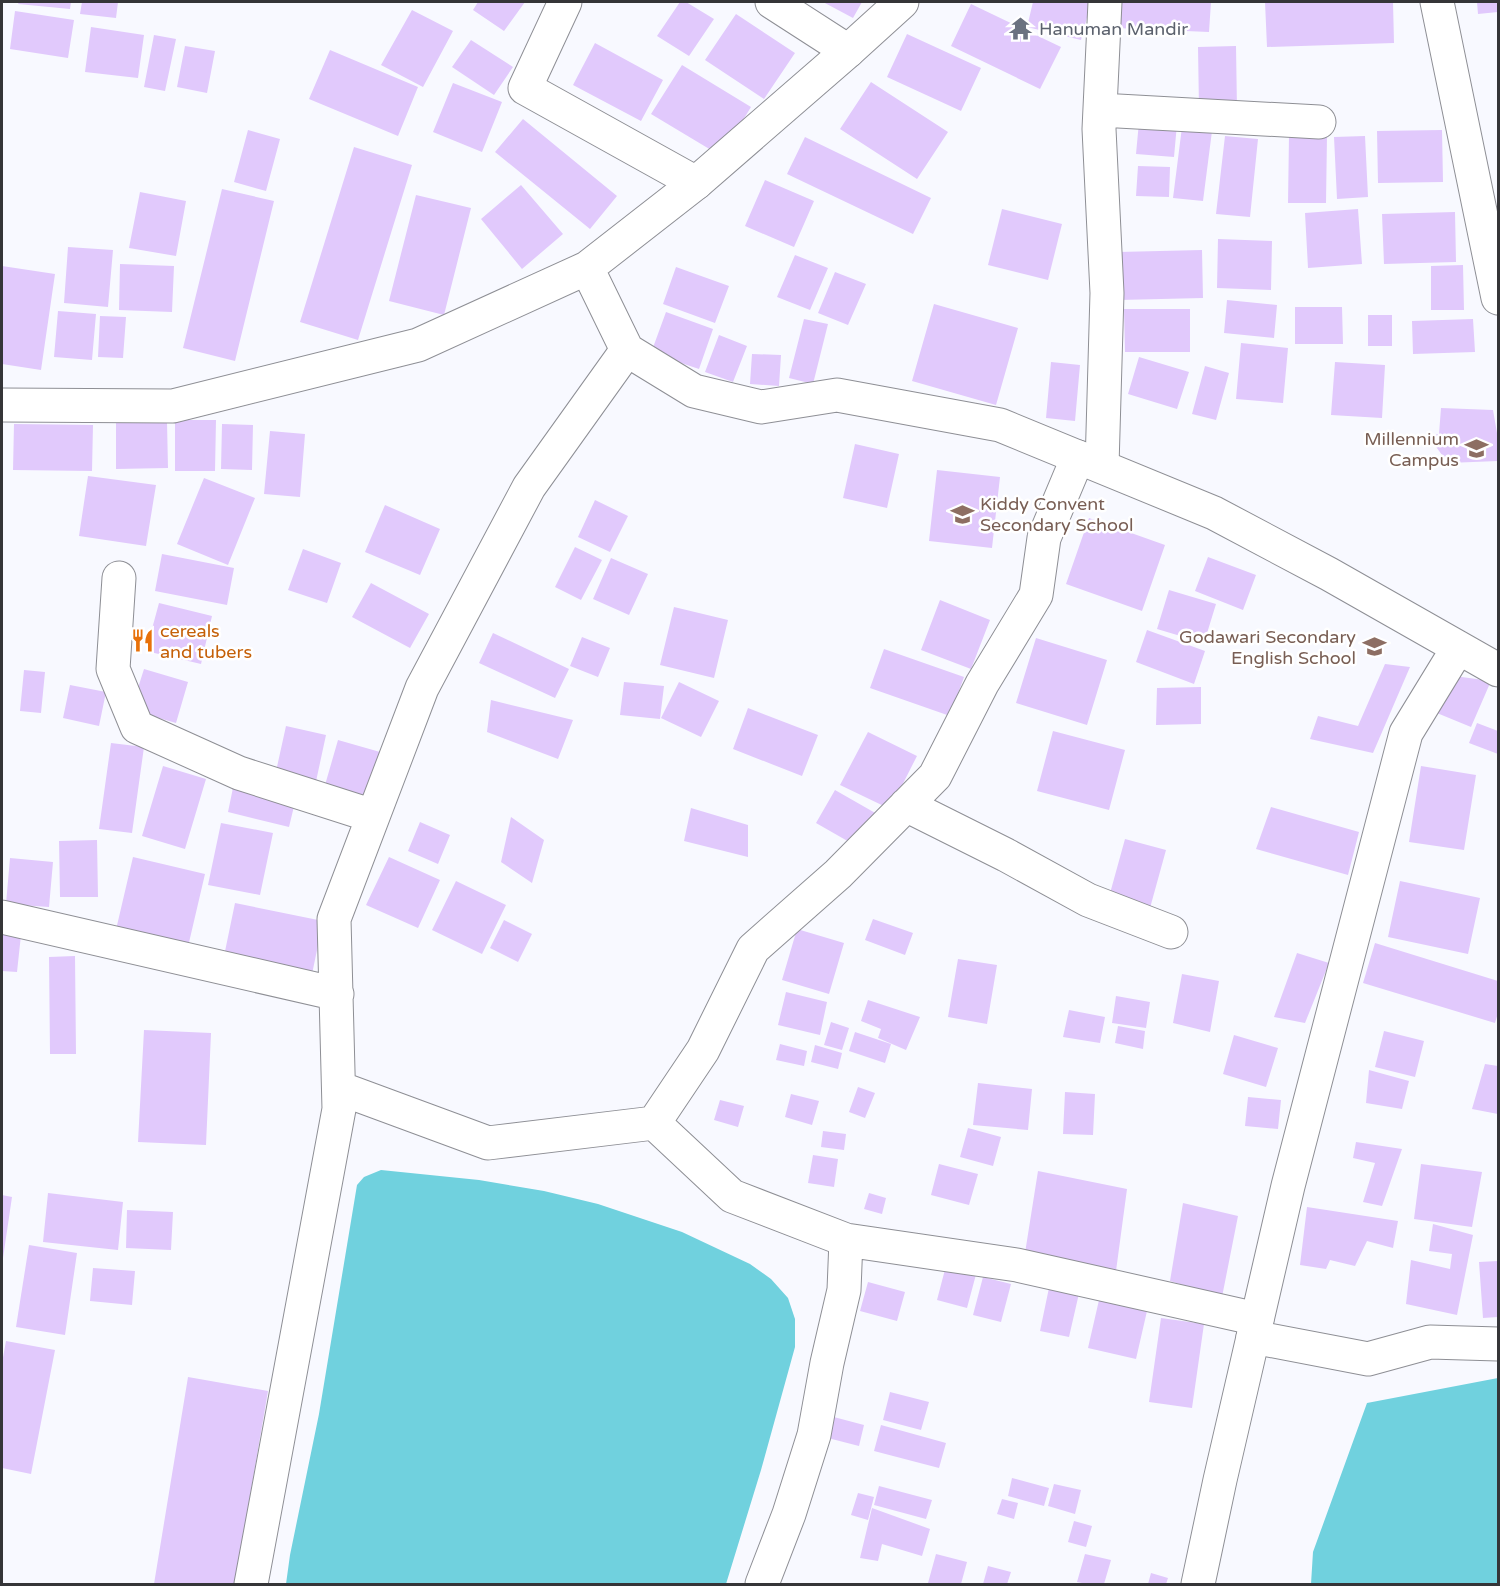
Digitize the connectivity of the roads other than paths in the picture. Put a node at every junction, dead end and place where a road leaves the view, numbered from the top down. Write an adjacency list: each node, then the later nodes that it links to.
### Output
1 (565, 2): 9 (street)
2 (772, 2): 6 (street)
3 (902, 2): 6 (street)
4 (1105, 2): 7 (street)
5 (1441, 9): 11 (street)
6 (848, 51): 9 (street)
7 (1100, 110): 8 (street); 14 (street)
8 (1319, 122)
9 (696, 183): 10 (street)
10 (587, 268): 12 (street); 13 (street)
11 (1498, 298)
12 (627, 350): 14 (street); 19 (street)
13 (2, 405)
14 (1090, 462): 16 (street); 18 (street)
15 (119, 578): 19 (street)
16 (1458, 648): 17 (street); 26 (street)
17 (1498, 670)
18 (906, 805): 21 (street); 24 (street)
19 (374, 816): 22 (street)
20 (2, 917): 22 (street)
21 (1171, 932)
22 (337, 994): 23 (street)
23 (339, 1088): 24 (street); 28 (street)
24 (654, 1123): 25 (street)
25 (846, 1240): 26 (street); 29 (street)
26 (1255, 1328): 27 (street); 30 (street)
27 (1498, 1344)
28 (251, 1584)
29 (762, 1584)
30 (1198, 1584)

